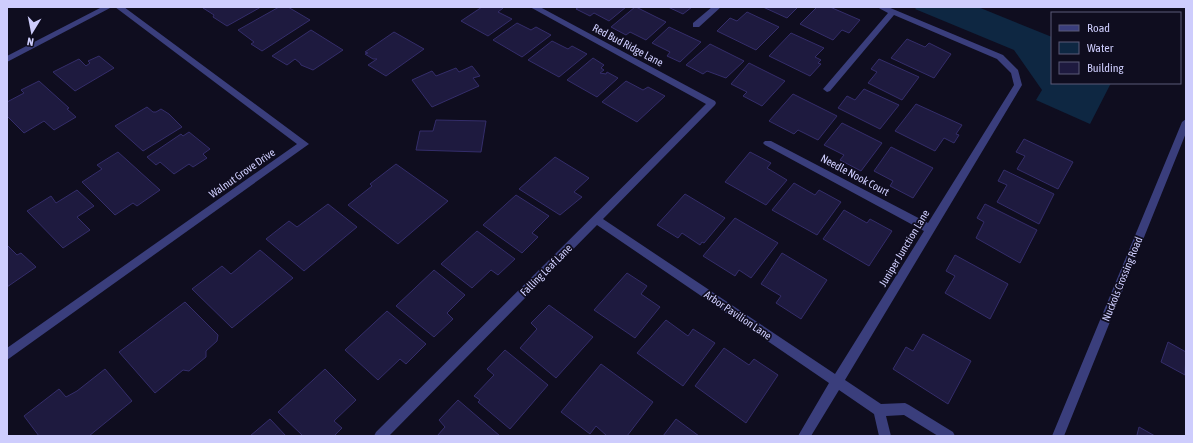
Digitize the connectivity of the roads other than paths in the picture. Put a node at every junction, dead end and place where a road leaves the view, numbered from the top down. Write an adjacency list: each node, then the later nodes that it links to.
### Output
1 (108, 7): 8 (street)
2 (118, 7): 15 (street, Walnut Grove Drive)
3 (534, 7): 10 (street, Red Bud Ridge Lane)
4 (717, 7): 7 (street)
5 (881, 7): 6 (street)
6 (893, 12): 9 (street); 14 (street, Juniper Junction Lane)
7 (696, 25)
8 (7, 59)
9 (827, 90)
10 (712, 103): 13 (street, Falling Leaf Lane)
11 (1186, 122): 22 (street, Nuckols Crossing Road)
12 (768, 143): 14 (street, Needle Nook Court)
13 (597, 220): 16 (street, Arbor Pavilion Lane); 18 (street, Falling Leaf Lane)
14 (930, 229): 16 (street, Juniper Junction Lane)
15 (7, 355)
16 (837, 382): 17 (street, Arbor Pavilion Lane); 19 (street, Juniper Junction Lane)
17 (879, 410): 20 (street); 21 (street)
18 (380, 436)
19 (804, 436)
20 (885, 436)
21 (949, 436)
22 (1058, 436)

